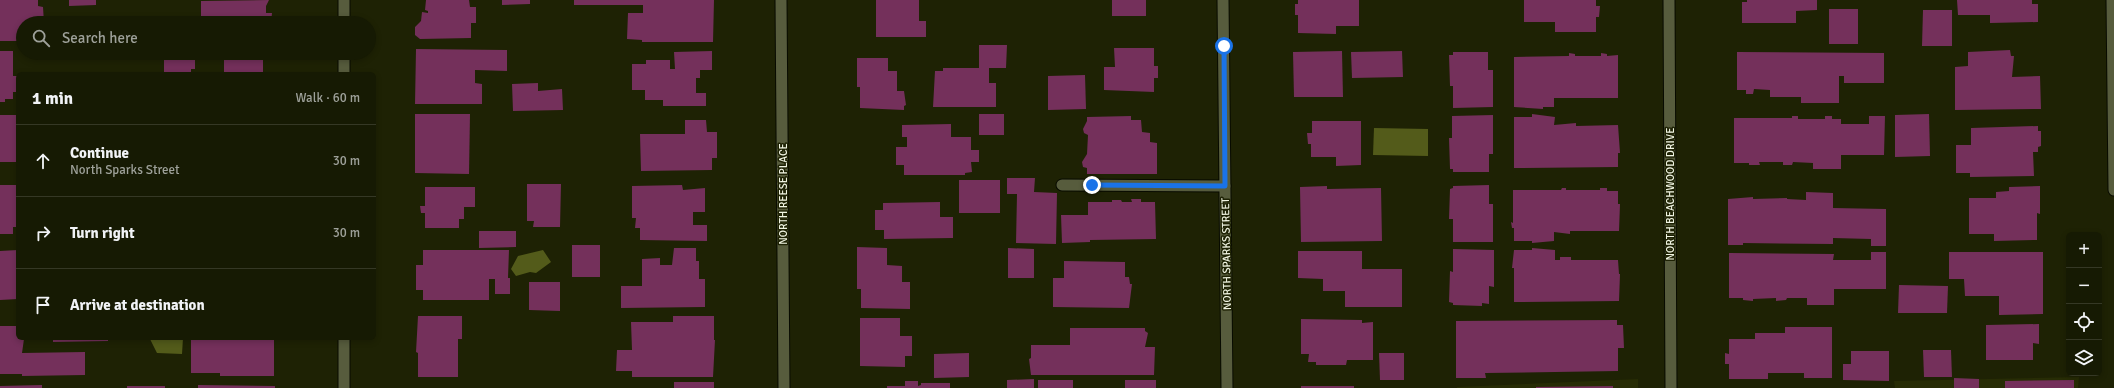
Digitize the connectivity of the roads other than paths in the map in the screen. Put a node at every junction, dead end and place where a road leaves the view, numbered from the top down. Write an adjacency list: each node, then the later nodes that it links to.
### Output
1 (344, 0): 6 (street)
2 (781, 0): 14 (street, NORTH REESE PLACE)
3 (1223, 0): 10 (street, NORTH SPARKS STREET)
4 (1669, 0): 16 (street, NORTH BEACHWOOD DRIVE)
5 (2112, 0): 11 (street)
6 (344, 16)
7 (344, 60): 8 (street)
8 (344, 72)
9 (1062, 185): 10 (street)
10 (1225, 186): 15 (street, NORTH SPARKS STREET)
11 (2114, 190)
12 (344, 340): 13 (street)
13 (344, 388)
14 (784, 388)
15 (1227, 388)
16 (1672, 388)

